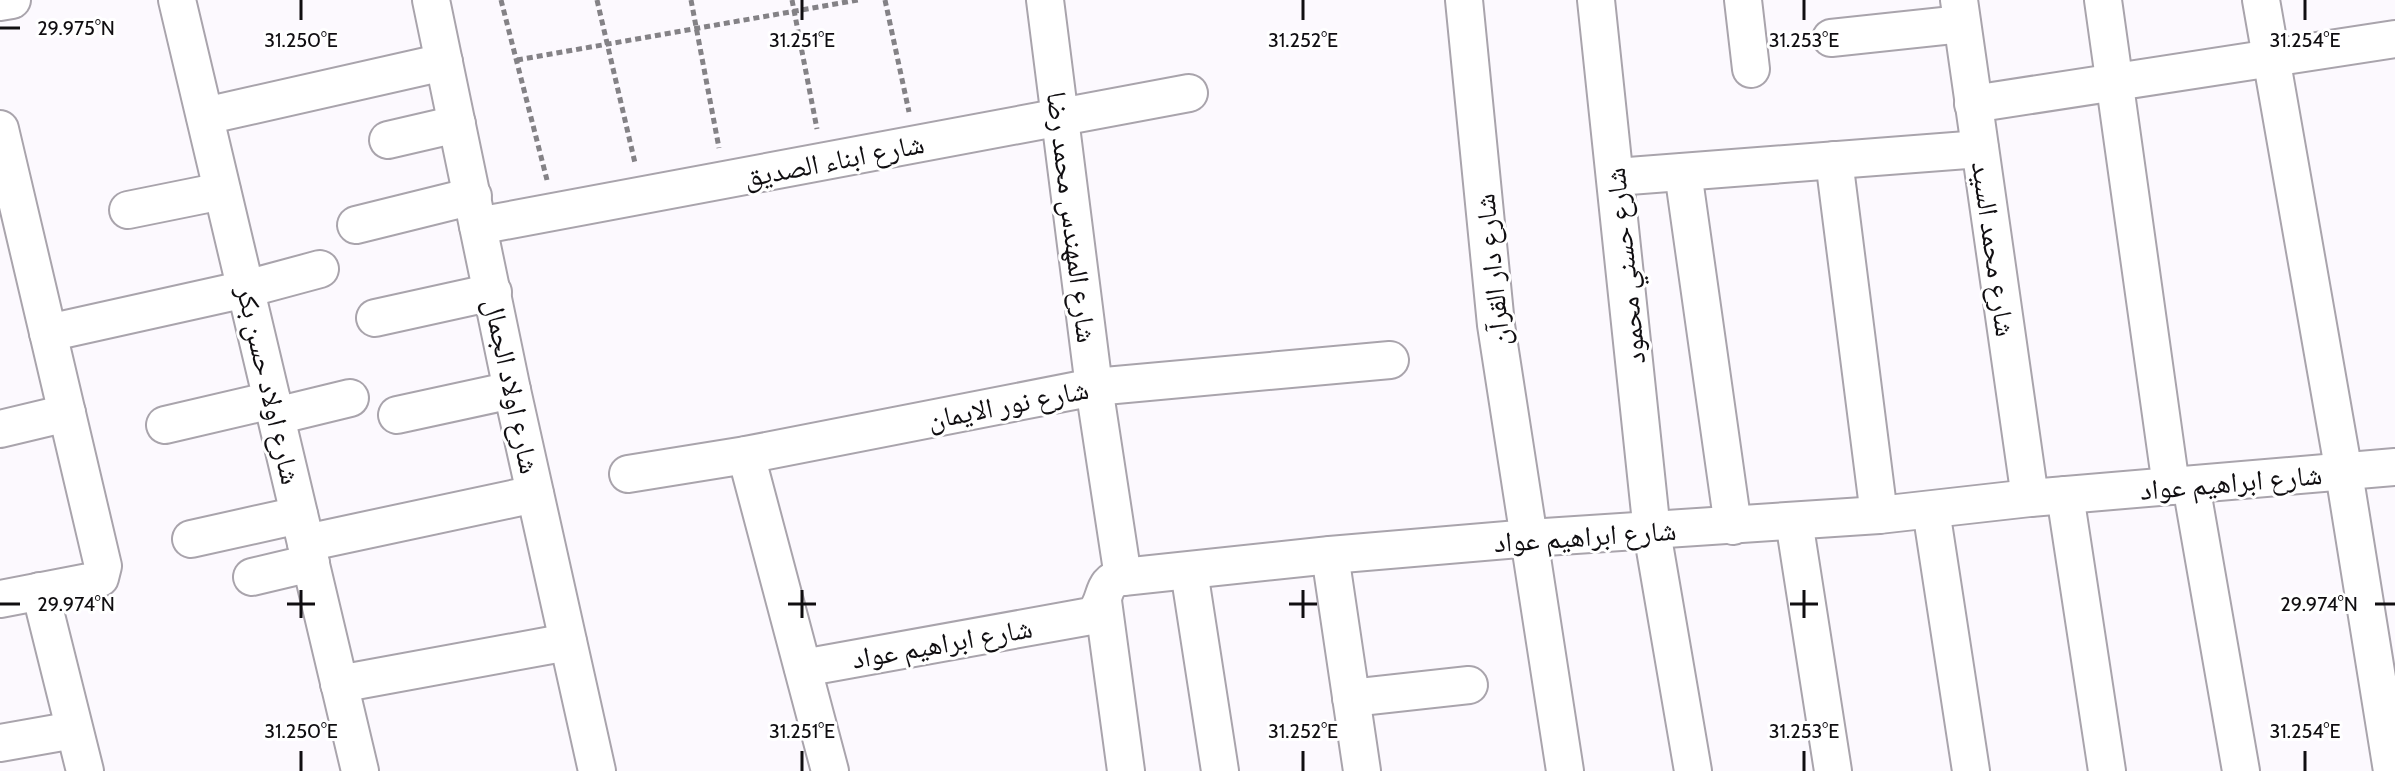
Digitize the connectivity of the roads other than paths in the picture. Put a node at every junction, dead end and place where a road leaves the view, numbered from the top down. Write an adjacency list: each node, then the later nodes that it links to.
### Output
1 (12, 0): 10 (street)
2 (177, 0): 20 (street, شارع اولاد حسن بكر)
3 (431, 0): 15 (street, شارع اولاد الجمال)
4 (1045, 0): 21 (street, شارع المهندس محمد رضا)
5 (1464, 0): 59 (street, شارع دار القرآن)
6 (1596, 0): 28 (street, شارع حسني محمود)
7 (1743, 0): 16 (street)
8 (2103, 0): 17 (street)
9 (2261, 0): 14 (street)
10 (0, 2)
11 (1960, 12): 12 (street); 19 (street, شارع محمد السيد)
12 (1831, 38)
13 (2395, 39): 14 (street)
14 (2270, 57): 17 (street); 49 (street)
15 (444, 62): 20 (street); 22 (street, شارع اولاد الجمال)
16 (1751, 69)
17 (2114, 81): 19 (street); 51 (street)
18 (1189, 93): 21 (street, شارع ابناء الصديق)
19 (1973, 104): 25 (street, شارع محمد السيد)
20 (205, 116): 29 (street, شارع اولاد حسن بكر)
21 (1058, 118): 31 (street, شارع ابناء الصديق); 39 (street, شارع المهندس محمد رضا)
22 (457, 124): 24 (street); 31 (street, شارع اولاد الجمال)
23 (0, 129): 37 (street)
24 (388, 140)
25 (1980, 149): 26 (street); 53 (street, شارع محمد السيد)
26 (1834, 160): 27 (street); 55 (street)
27 (1683, 172): 28 (street); 57 (street)
28 (1616, 177): 58 (street, شارع حسني محمود)
29 (222, 191): 30 (street); 34 (street, شارع اولاد حسن بكر)
30 (128, 210)
31 (476, 211): 32 (street, شارع ابناء الصديق); 35 (street, شارع اولاد الجمال)
32 (356, 225)
33 (320, 269): 34 (street)
34 (246, 289): 37 (street); 42 (street, شارع اولاد حسن بكر)
35 (493, 292): 36 (street); 40 (street, شارع اولاد الجمال)
36 (375, 318)
37 (48, 333): 43 (street)
38 (1390, 360): 39 (street, شارع نور الايمان)
39 (1094, 387): 47 (street, شارع نور الايمان); 65 (street, شارع المهندس محمد رضا)
40 (512, 390): 44 (street); 52 (street, شارع اولاد الجمال)
41 (350, 398): 42 (street)
42 (274, 408): 45 (street); 61 (street, شارع اولاد حسن بكر)
43 (67, 413): 46 (street); 66 (street)
44 (397, 415)
45 (165, 425)
46 (0, 429)
47 (746, 455): 50 (street, شارع نور الايمان); 69 (street)
48 (2395, 467): 49 (street, شارع ابراهيم عواد)
49 (2344, 473): 51 (street, شارع ابراهيم عواد); 88 (street)
50 (628, 474)
51 (2181, 486): 53 (street, شارع ابراهيم عواد); 87 (street)
52 (535, 494): 61 (street); 68 (street, شارع اولاد الجمال)
53 (2048, 496): 54 (street, شارع ابراهيم عواد); 86 (street, شارع محمد السيد)
54 (1931, 510): 55 (street, شارع ابراهيم عواد); 85 (street)
55 (1879, 515): 56 (street, شارع ابراهيم عواد)
56 (1794, 521): 57 (street, شارع ابراهيم عواد); 84 (street)
57 (1733, 526): 58 (street, شارع ابراهيم عواد)
58 (1652, 532): 59 (street, شارع ابراهيم عواد); 83 (street, شارع حسني محمود)
59 (1530, 538): 62 (street, شارع ابراهيم عواد); 82 (street, شارع دار القرآن)
60 (191, 539): 61 (street)
61 (305, 540): 64 (street); 70 (street, شارع اولاد حسن بكر)
62 (1330, 555): 63 (street, شارع ابراهيم عواد); 72 (street)
63 (1189, 571): 65 (street, شارع ابراهيم عواد); 80 (street)
64 (252, 577)
65 (1113, 589): 69 (street, شارع ابراهيم عواد); 79 (street, شارع المهندس محمد رضا)
66 (40, 591): 67 (street); 73 (street)
67 (0, 599)
68 (568, 642): 70 (street); 77 (street, شارع اولاد الجمال)
69 (803, 668): 78 (street)
70 (339, 684): 76 (street, شارع اولاد حسن بكر)
71 (1469, 685): 72 (street)
72 (1351, 698): 81 (street)
73 (74, 730): 74 (street); 75 (street)
74 (0, 743)
75 (85, 771)
76 (360, 771)
77 (597, 771)
78 (830, 771)
79 (1126, 771)
80 (1220, 771)
81 (1362, 771)
82 (1565, 771)
83 (1693, 771)
84 (1833, 771)
85 (1971, 771)
86 (2107, 771)
87 (2241, 771)
88 (2392, 771)

